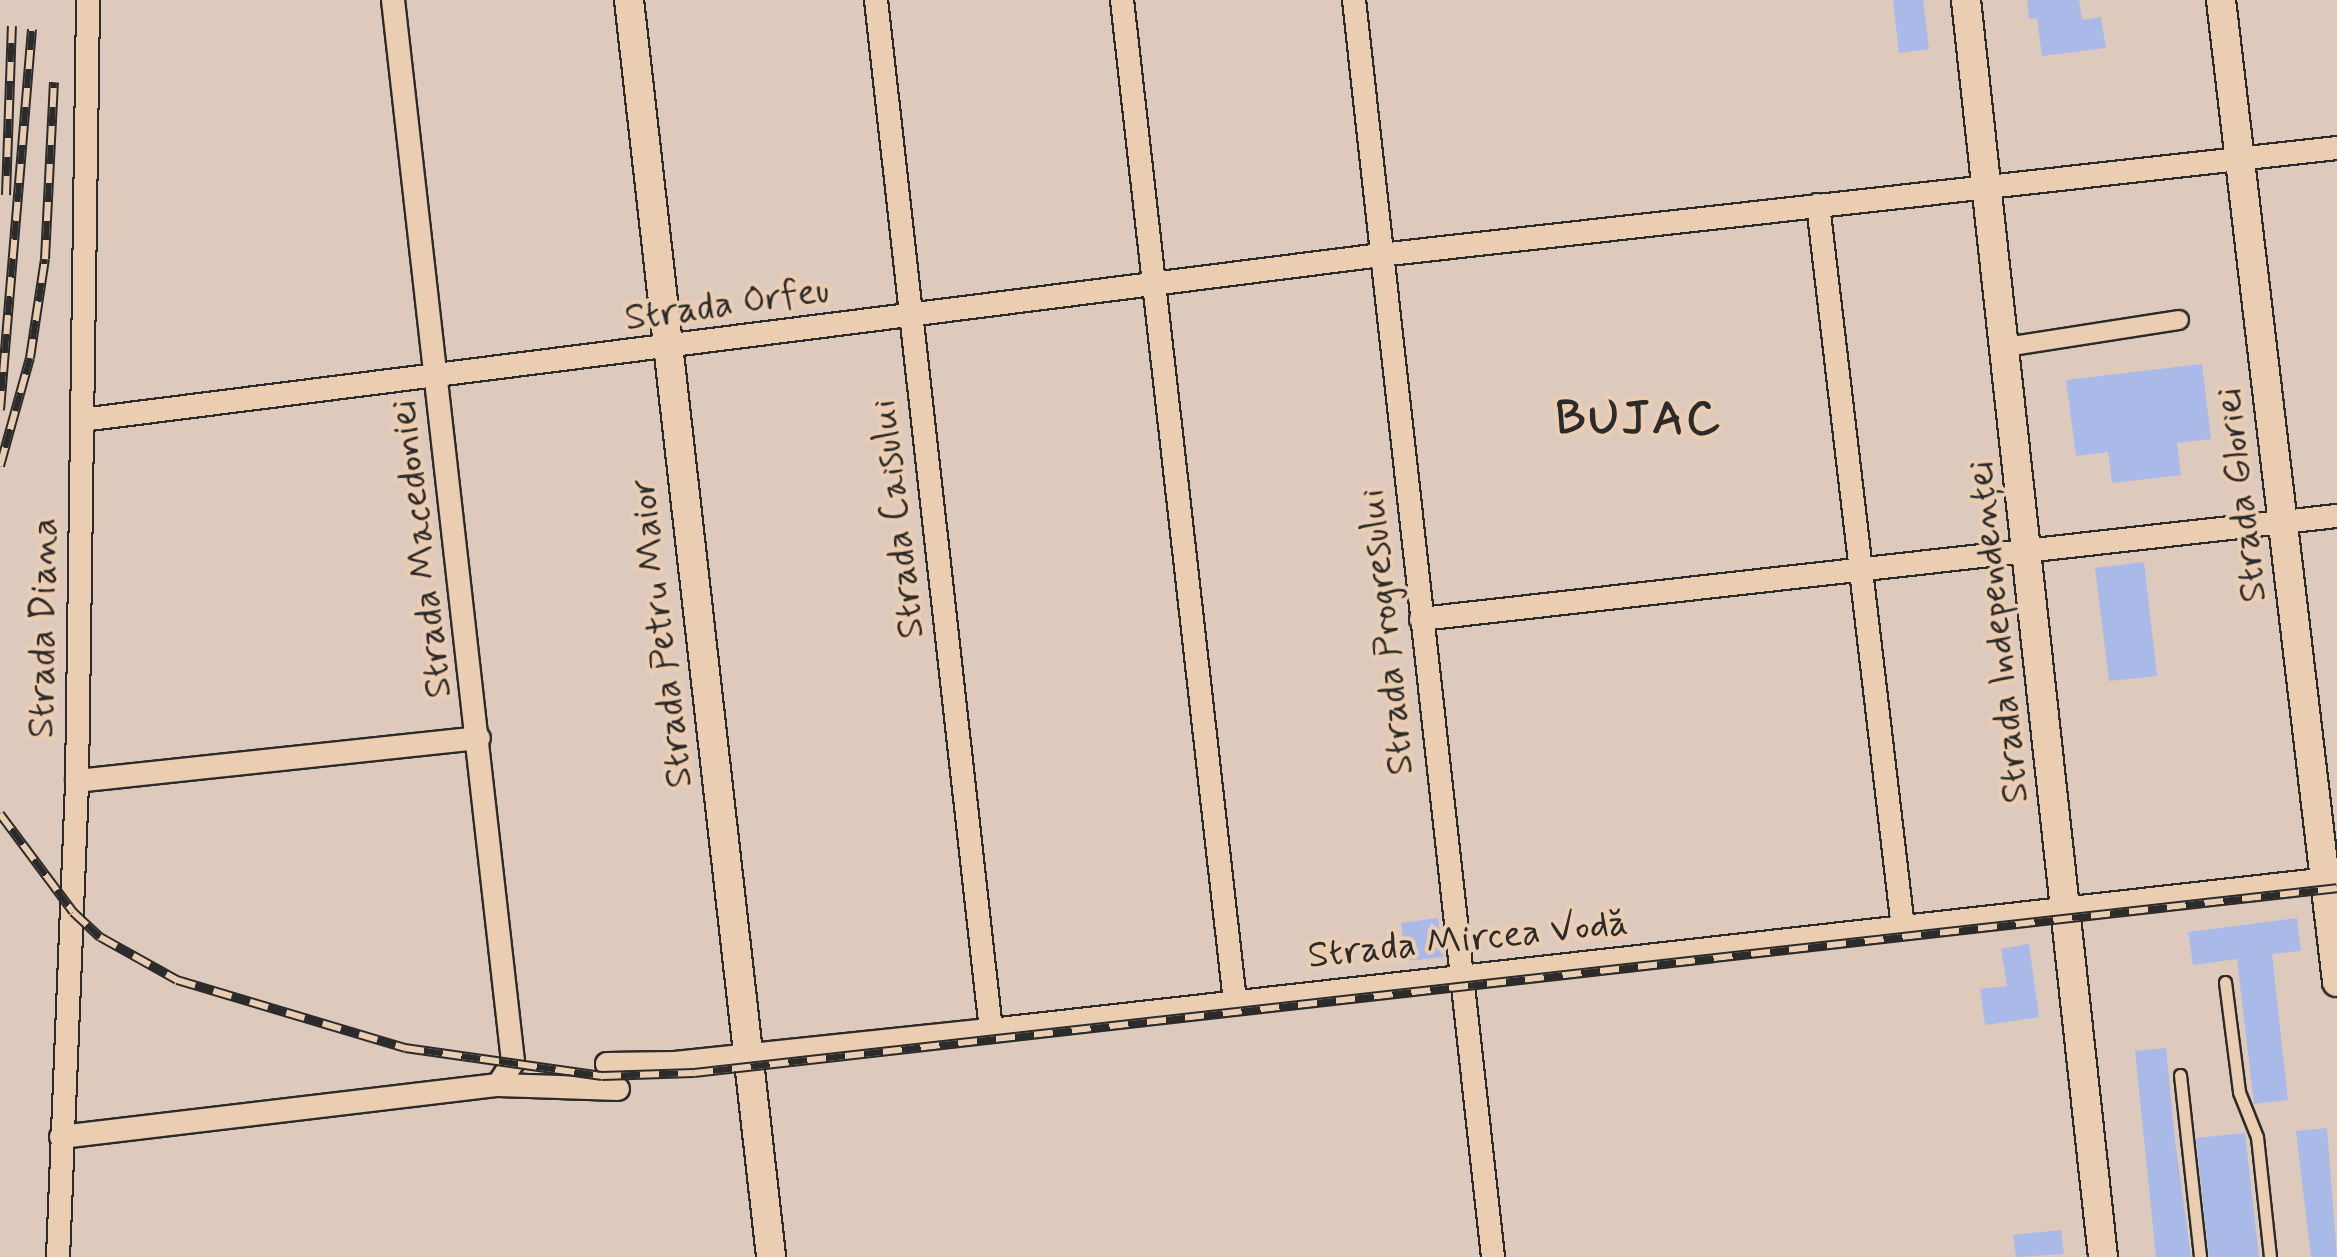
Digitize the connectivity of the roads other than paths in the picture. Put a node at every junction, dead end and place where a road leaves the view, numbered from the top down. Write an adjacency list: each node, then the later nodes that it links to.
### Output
1 (88, 0): 20 (street, Strada Diana)
2 (393, 0): 19 (street, Strada Macedoniei)
3 (628, 0): 18 (street, Strada Petru Maior)
4 (876, 0): 15 (street, Strada Caisului)
5 (1122, 0): 14 (street)
6 (1354, 0): 13 (street, Strada Progresului)
7 (1966, 0): 11 (street, Strada Independenței)
8 (2221, 0): 10 (street, Strada Gloriei)
9 (2337, 148): 10 (street, Strada Orfeu)
10 (2240, 158): 11 (street, Strada Orfeu); 22 (street, Strada Gloriei)
11 (1987, 186): 12 (street, Strada Orfeu); 17 (street, Strada Independenței)
12 (1818, 206): 13 (street, Strada Orfeu); 24 (street)
13 (1380, 255): 14 (street, Strada Orfeu); 25 (street, Strada Progresului)
14 (1154, 284): 15 (street, Strada Orfeu); 34 (street)
15 (910, 315): 18 (street, Strada Orfeu); 35 (street, Strada Caisului)
16 (2179, 320): 17 (street)
17 (2006, 347): 23 (street, Strada Independenței)
18 (667, 349): 19 (street, Strada Orfeu); 36 (street, Strada Petru Maior)
19 (437, 380): 20 (street, Strada Orfeu); 26 (street, Strada Macedoniei)
20 (82, 420): 27 (street, Strada Diana)
21 (2337, 516): 22 (street)
22 (2282, 522): 23 (street); 28 (street, Strada Gloriei)
23 (2029, 552): 24 (street); 29 (street, Strada Independenței)
24 (1861, 570): 25 (street); 30 (street)
25 (1421, 619): 31 (street, Strada Progresului)
26 (479, 738): 27 (street); 39 (street, Strada Macedoniei)
27 (77, 781): 41 (street, Strada Diana)
28 (2331, 879): 29 (street, Strada Mircea Vodă); 33 (street, Strada Gloriei)
29 (2066, 910): 30 (street, Strada Mircea Vodă); 45 (street, Strada Independenței)
30 (1903, 928): 31 (street, Strada Mircea Vodă)
31 (1460, 976): 34 (street, Strada Mircea Vodă); 44 (street, Strada Progresului)
32 (2226, 982): 47 (lane)
33 (2337, 982)
34 (1235, 1001): 35 (street, Strada Mircea Vodă)
35 (992, 1030): 36 (street, Strada Mircea Vodă)
36 (749, 1056): 37 (street, Strada Mircea Vodă); 43 (street, Strada Petru Maior)
37 (607, 1064)
38 (2180, 1075): 46 (lane)
39 (498, 1085): 40 (street); 41 (street)
40 (618, 1090)
41 (61, 1137): 42 (street, Strada Diana)
42 (58, 1257)
43 (772, 1257)
44 (1493, 1257)
45 (2102, 1257)
46 (2200, 1257)
47 (2270, 1257)

